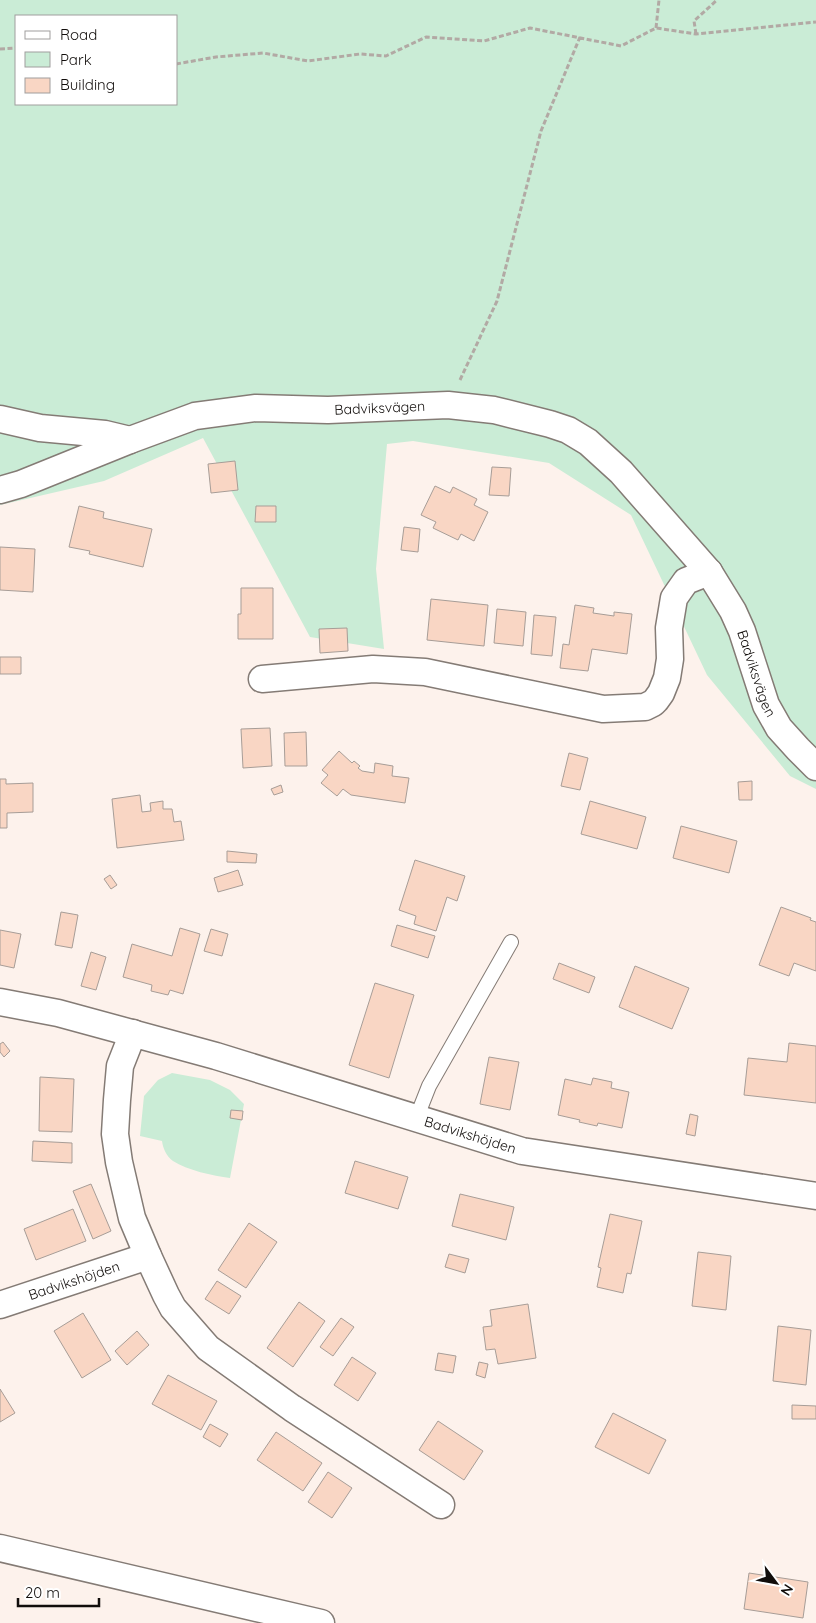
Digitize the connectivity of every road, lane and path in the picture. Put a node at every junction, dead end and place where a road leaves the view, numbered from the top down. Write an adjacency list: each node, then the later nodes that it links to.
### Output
1 (659, 0): 4 (path)
2 (717, 0): 5 (path)
3 (816, 22): 5 (path)
4 (656, 28): 5 (path); 6 (path)
5 (696, 34)
6 (580, 37): 9 (path); 10 (path)
7 (15, 48): 8 (path)
8 (0, 49)
9 (178, 64)
10 (448, 405): 12 (street, Badviksvägen); 14 (street, Badviksvägen)
11 (0, 419): 12 (street)
12 (130, 440): 13 (street, Badviksvägen)
13 (0, 490)
14 (709, 572): 15 (street); 16 (street, Badviksvägen)
15 (262, 679)
16 (816, 767)
17 (511, 942): 20 (lane)
18 (0, 1002): 19 (street, Badvikshöjden)
19 (133, 1033): 20 (street, Badvikshöjden); 22 (street)
20 (416, 1119): 21 (street, Badvikshöjden)
21 (816, 1196)
22 (148, 1256): 23 (street, Badvikshöjden); 24 (street)
23 (0, 1304)
24 (441, 1505)
25 (0, 1548): 26 (street)
26 (320, 1623)

